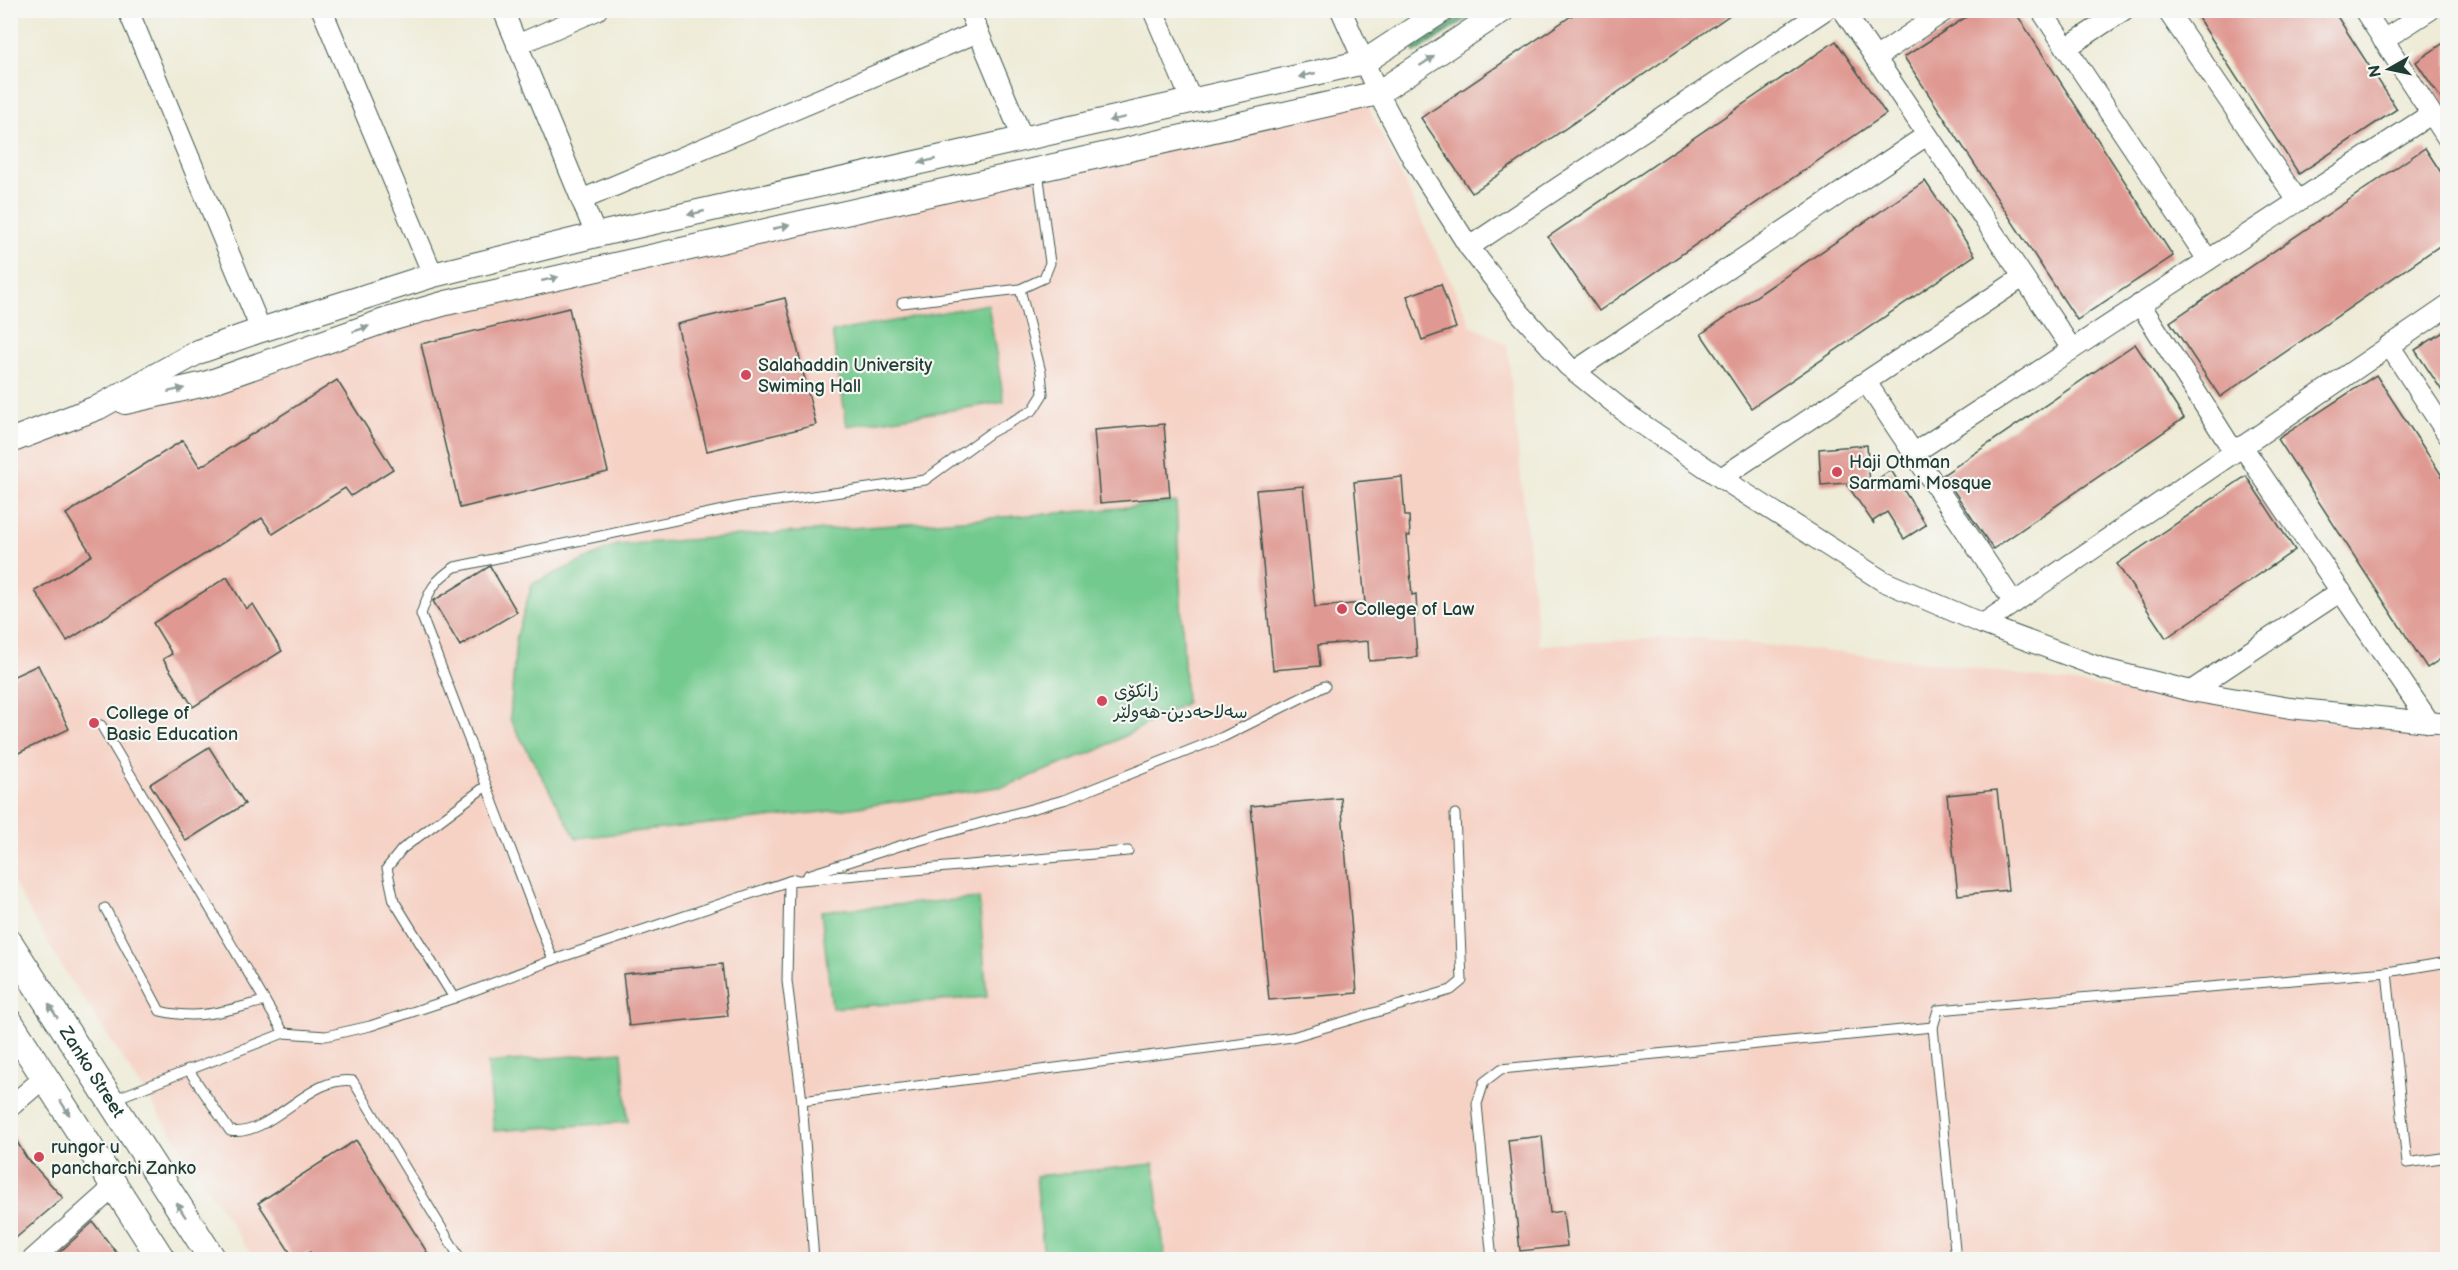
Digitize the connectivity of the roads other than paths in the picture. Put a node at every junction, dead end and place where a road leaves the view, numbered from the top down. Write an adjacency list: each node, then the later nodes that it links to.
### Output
1 (128, 10): 44 (street)
2 (322, 10): 38 (street)
3 (503, 10): 20 (street)
4 (597, 10): 20 (street)
5 (969, 10): 18 (street)
6 (1153, 10): 25 (street)
7 (1341, 10): 23 (street)
8 (1443, 10): 23 (street)
9 (1503, 10): 24 (street, one-way to 9)
10 (1825, 10): 36 (street)
11 (1843, 10): 22 (street)
12 (1946, 10): 22 (street)
13 (2041, 10): 21 (street)
14 (2124, 10): 21 (street)
15 (2168, 10): 32 (street)
16 (2364, 10): 19 (street)
17 (2430, 10): 19 (street)
18 (978, 32): 28 (street); 31 (street)
19 (2383, 40): 26 (street)
20 (517, 45): 31 (street)
21 (2066, 48): 37 (street)
22 (1875, 58): 27 (street)
23 (1364, 62): 24 (street); 25 (street, one-way to 25)
24 (1378, 93): 30 (street); 36 (street)
25 (1192, 102): 28 (street, one-way to 28)
26 (2431, 114): 29 (street); 32 (street)
27 (1927, 135): 39 (street); 47 (street)
28 (1023, 139): 33 (street, one-way to 33)
29 (2448, 139)
30 (1038, 169): 34 (street, one-way to 30); 40 (lane)
31 (581, 200): 35 (street)
32 (2298, 201): 37 (street)
33 (742, 202): 34 (street); 35 (street, one-way to 35)
34 (747, 235): 49 (street, one-way to 34)
35 (596, 236): 38 (street)
36 (1469, 247): 47 (street)
37 (2208, 260): 42 (street)
38 (433, 275): 44 (street)
39 (2023, 277): 46 (street); 48 (street)
40 (1020, 289): 41 (lane); 62 (lane)
41 (902, 303)
42 (2140, 304): 46 (street); 52 (street)
43 (2448, 306): 45 (street)
44 (261, 330): 49 (street)
45 (2390, 345): 50 (street); 52 (street)
46 (2072, 349): 53 (street)
47 (1575, 371): 54 (street)
48 (1866, 382): 53 (street); 54 (street)
49 (99, 407): 51 (street)
50 (2448, 435)
51 (10, 441)
52 (2238, 449): 55 (street); 56 (street)
53 (1914, 453): 56 (street)
54 (1721, 478): 57 (street)
55 (2341, 591): 59 (street); 60 (street)
56 (2014, 603): 57 (street)
57 (1983, 624): 59 (street)
58 (1325, 686): 65 (lane)
59 (2191, 691): 60 (street)
60 (2439, 723)
61 (101, 725): 72 (lane)
62 (486, 786): 68 (lane); 71 (lane)
63 (1455, 814): 79 (lane)
64 (1128, 851): 65 (lane)
65 (789, 881): 68 (lane); 79 (lane)
66 (105, 908): 72 (lane)
67 (10, 944): 78 (main road, Zanko Street, one-way to 67)
68 (552, 960): 71 (lane)
69 (2448, 962): 70 (lane)
70 (2387, 972): 74 (lane); 81 (lane)
71 (454, 998): 75 (lane)
72 (265, 1001): 75 (lane)
73 (10, 1023): 77 (main road)
74 (1934, 1027): 88 (lane); 89 (lane)
75 (284, 1033): 76 (lane)
76 (188, 1069): 78 (lane); 86 (lane)
77 (45, 1077): 80 (street); 82 (main road, one-way to 82)
78 (111, 1100): 85 (main road, Zanko Street, one-way to 78)
79 (802, 1101): 87 (lane)
80 (10, 1107)
81 (2448, 1157)
82 (115, 1186): 83 (street); 84 (main road)
83 (32, 1260)
84 (162, 1260)
85 (213, 1260)
86 (461, 1260)
87 (814, 1260)
88 (1492, 1260)
89 (1956, 1260)

